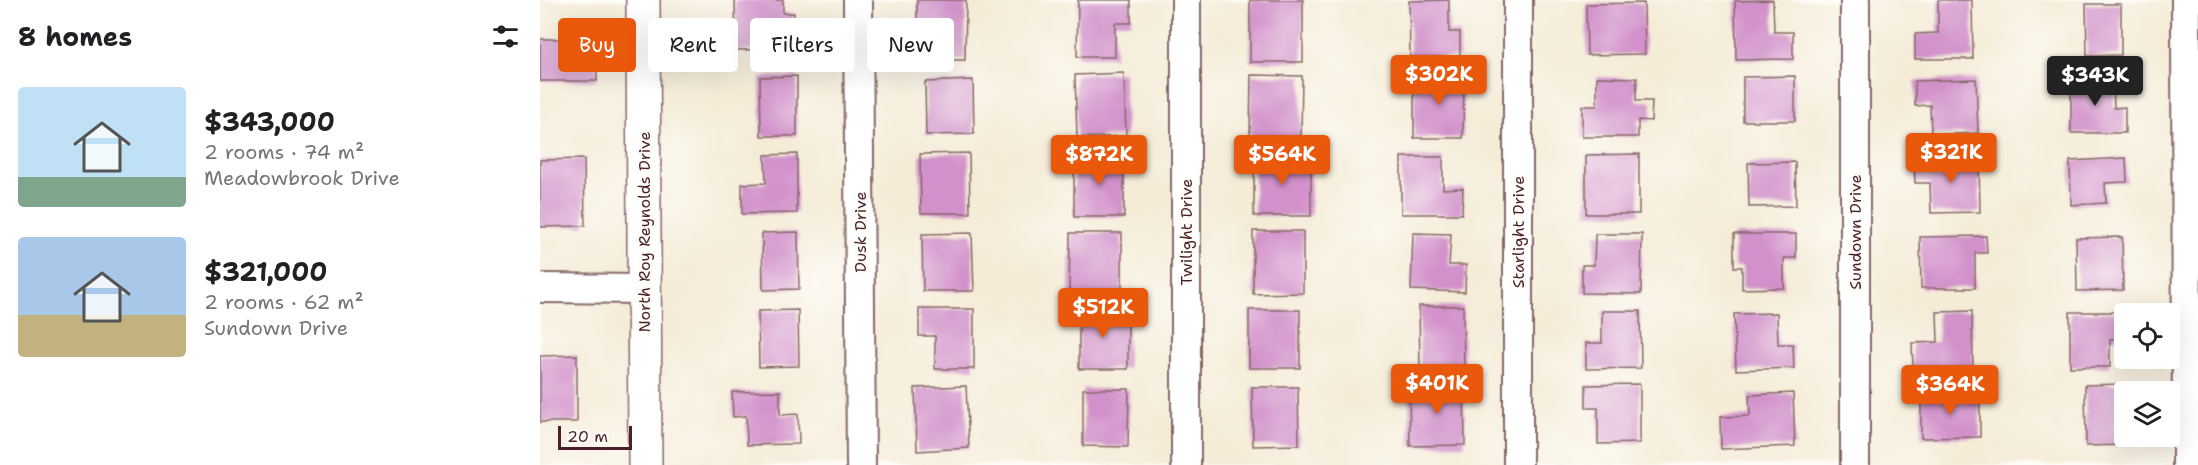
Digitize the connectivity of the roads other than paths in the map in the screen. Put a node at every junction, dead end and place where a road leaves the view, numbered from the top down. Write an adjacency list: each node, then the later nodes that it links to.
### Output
1 (644, 0): 8 (street, North Roy Reynolds Drive)
2 (858, 0): 10 (street, Dusk Drive)
3 (1186, 0): 11 (street, Twilight Drive)
4 (1518, 0): 12 (street, Starlight Drive)
5 (1855, 0): 13 (street, Sundown Drive)
6 (2186, 0): 14 (street)
7 (540, 288): 8 (street)
8 (645, 289): 9 (street, North Roy Reynolds Drive)
9 (645, 465)
10 (861, 465)
11 (1186, 465)
12 (1518, 465)
13 (1855, 465)
14 (2187, 465)

